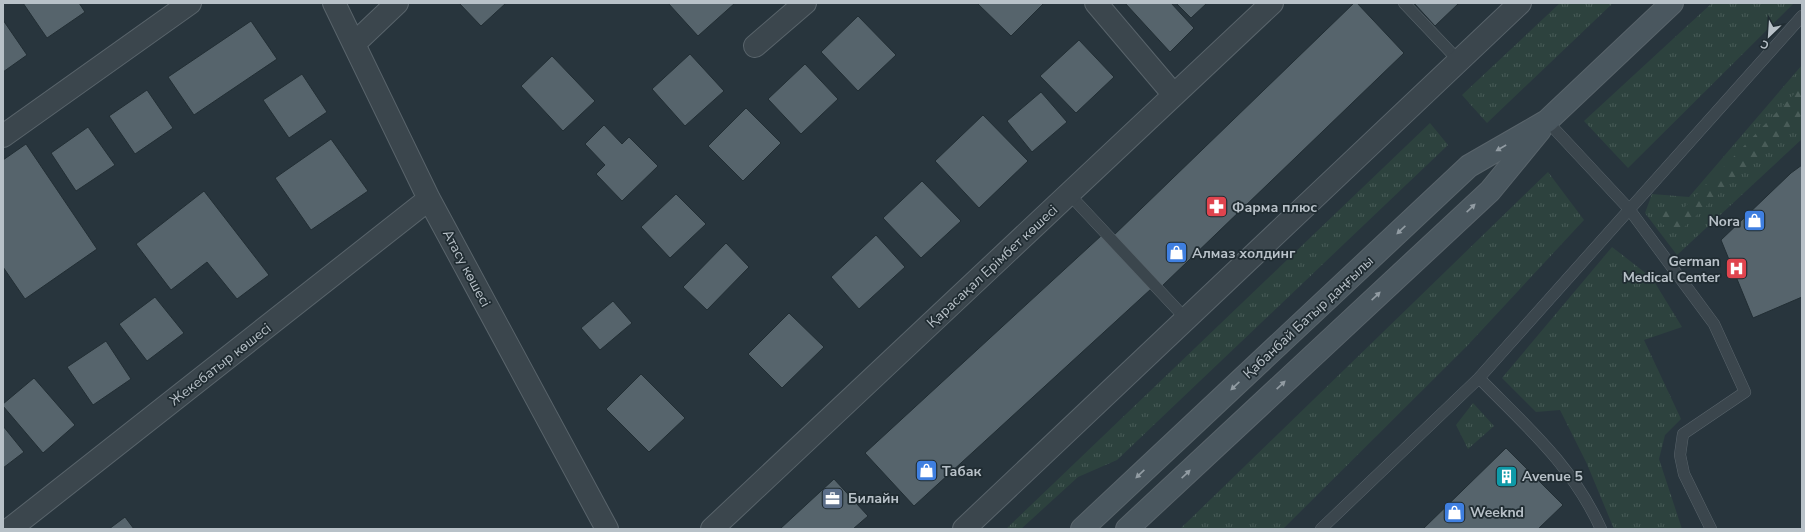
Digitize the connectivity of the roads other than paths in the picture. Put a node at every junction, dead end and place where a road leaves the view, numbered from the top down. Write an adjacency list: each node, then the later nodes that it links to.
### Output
1 (190, 3): 16 (street)
2 (334, 3): 11 (street, Атасу көшесі)
3 (397, 3): 11 (street)
4 (805, 3): 12 (street)
5 (1096, 3): 14 (street)
6 (1272, 3): 14 (street, Қарасақал Ерімбет көшесі)
7 (1404, 3): 13 (lane)
8 (1520, 3): 13 (street)
9 (1672, 3): 15 (main road, Қабанбай Батыр даңғылы)
10 (1802, 16): 19 (lane)
11 (355, 43): 18 (street, Атасу көшесі)
12 (755, 46)
13 (1459, 61): 20 (street)
14 (1174, 95): 17 (street, Қарасақал Ерімбет көшесі)
15 (1547, 121): 19 (lane); 26 (main road, Қабанбай Батыр даңғылы, one-way to 26); 27 (main road, Қабанбай Батыр даңғылы, one-way to 15)
16 (3, 136)
17 (1069, 194): 20 (lane); 24 (street, Қарасақал Ерімбет көшесі)
18 (430, 199): 22 (street, Жекебатыр көшесі); 23 (street, Атасу көшесі)
19 (1629, 209): 21 (lane); 30 (lane)
20 (1186, 319): 25 (street)
21 (1479, 378): 28 (lane); 29 (lane)
22 (10, 529)
23 (607, 529)
24 (712, 529)
25 (964, 529)
26 (1082, 529)
27 (1127, 529)
28 (1321, 529)
29 (1601, 529)
30 (1711, 529)

